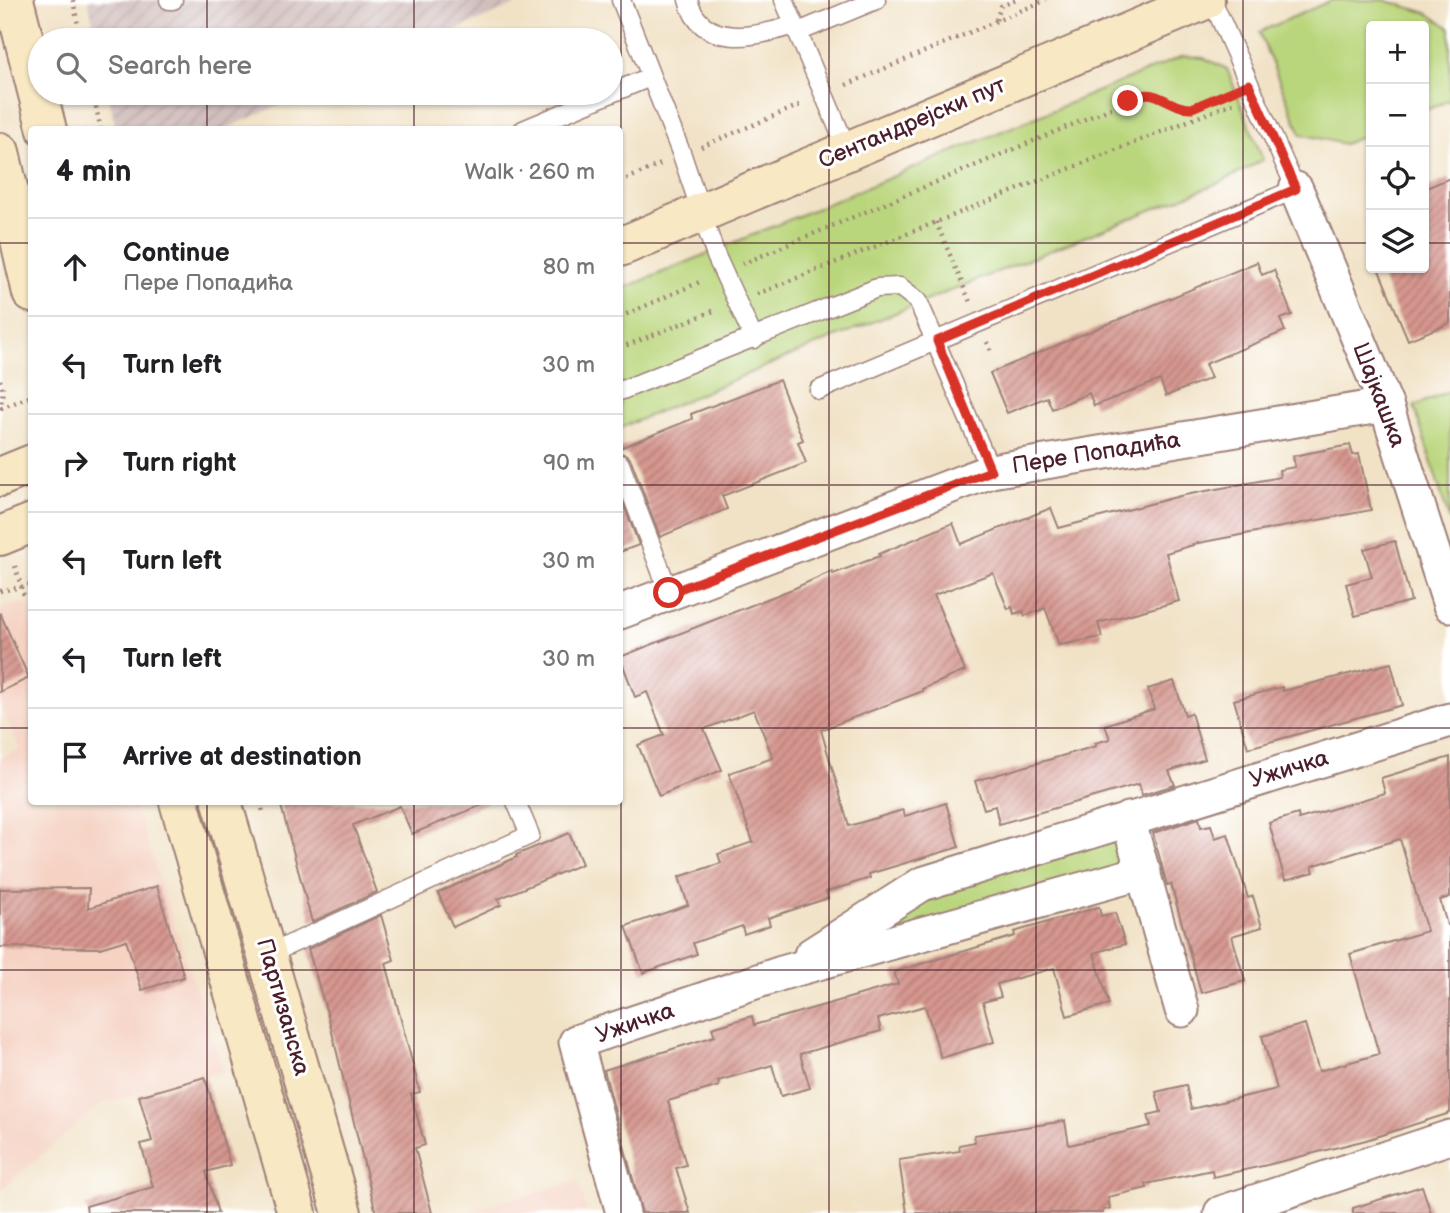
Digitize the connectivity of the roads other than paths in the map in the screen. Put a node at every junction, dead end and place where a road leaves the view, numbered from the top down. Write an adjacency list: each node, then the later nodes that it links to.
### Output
1 (14, 0): 9 (main road)
2 (621, 0): 10 (lane)
3 (688, 0): 8 (lane)
4 (784, 0): 8 (lane)
5 (876, 0): 8 (lane)
6 (1205, 0): 16 (main road, Сентандрејски пут)
7 (1212, 0): 18 (lane)
8 (796, 29): 16 (lane)
9 (28, 55)
10 (650, 77): 11 (lane); 19 (lane)
11 (623, 88)
12 (41, 105): 14 (main road)
13 (583, 105): 15 (lane)
14 (46, 126)
15 (533, 126)
16 (848, 149): 19 (main road, Сентандрејски пут)
17 (0, 152): 21 (main road)
18 (1296, 189): 23 (lane); 26 (street, Шајкашка)
19 (700, 213): 20 (main road, Сентандрејски пут); 22 (lane)
20 (623, 246)
21 (28, 275)
22 (754, 339): 23 (lane); 24 (lane)
23 (937, 341): 25 (lane); 28 (lane)
24 (623, 390)
25 (819, 390)
26 (1386, 405): 28 (street, Пере Попадића); 34 (street, Шајкашка)
27 (28, 466): 30 (main road)
28 (991, 471): 33 (street, Пере Попадића)
29 (623, 472): 33 (lane)
30 (0, 477)
31 (28, 525): 32 (main road)
32 (0, 536)
33 (669, 593): 35 (street, Пере Попадића)
34 (1450, 605)
35 (623, 611)
36 (1450, 720): 40 (street, Ужичка)
37 (180, 805): 46 (main road, Партизанска)
38 (223, 805): 42 (main road, Партизанска)
39 (517, 805): 42 (lane)
40 (1128, 819): 41 (street); 43 (street, Ужичка)
41 (1144, 872): 43 (street, Ужичка); 44 (street)
42 (267, 955): 47 (main road, Партизанска)
43 (782, 973): 48 (street, Ужичка)
44 (1182, 1010)
45 (1450, 1137): 49 (street)
46 (297, 1213)
47 (342, 1213)
48 (623, 1213)
49 (1221, 1213)

